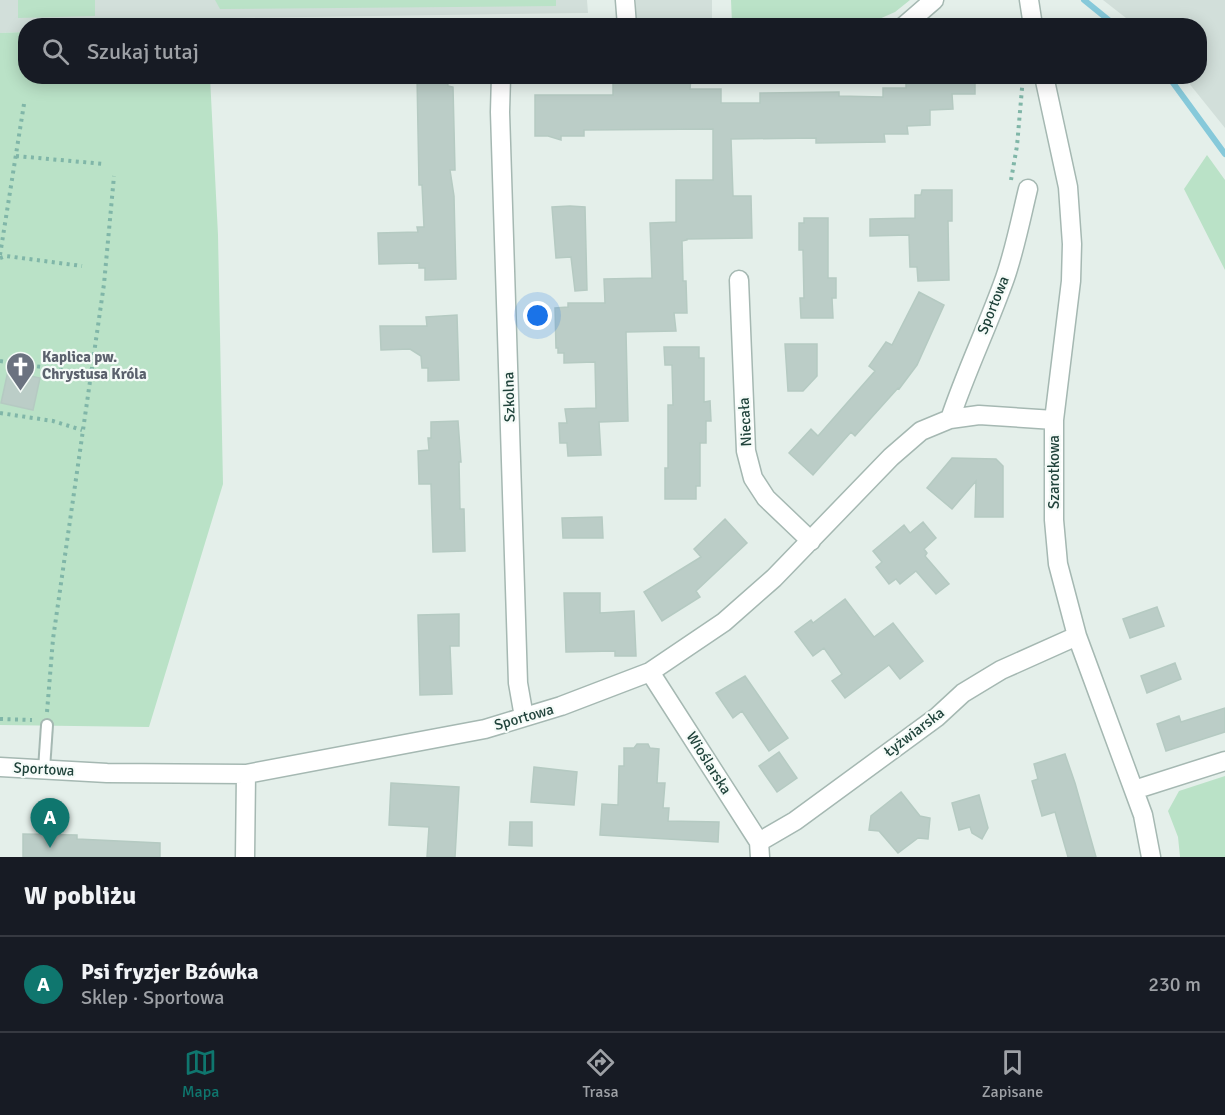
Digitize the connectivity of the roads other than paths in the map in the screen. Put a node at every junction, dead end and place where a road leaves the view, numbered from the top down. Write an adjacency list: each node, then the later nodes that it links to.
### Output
1 (625, 0): 4 (street)
2 (934, 0): 5 (street)
3 (1029, 0): 6 (street)
4 (626, 18)
5 (913, 18)
6 (1032, 18)
7 (501, 84): 16 (street, Szkolna)
8 (1046, 84): 12 (street, Szarotkowa)
9 (1019, 186): 11 (street, Sportowa)
10 (739, 280): 13 (street, Niecała)
11 (950, 419): 12 (street, Sportowa); 13 (street, Sportowa)
12 (1054, 420): 14 (street, Szarotkowa)
13 (811, 541): 15 (street, Sportowa)
14 (1077, 636): 22 (street, Szarotkowa); 23 (street, Łyżwiarska)
15 (650, 672): 16 (street, Sportowa); 23 (street, Wioślarska)
16 (524, 717): 21 (street, Sportowa)
17 (47, 725): 20 (lane)
18 (1225, 761): 22 (street)
19 (0, 767): 20 (street, Sportowa)
20 (44, 769): 21 (street, Sportowa)
21 (246, 774): 24 (street)
22 (1134, 790): 25 (street, Szarotkowa)
23 (760, 850)
24 (245, 857)
25 (1151, 857)

